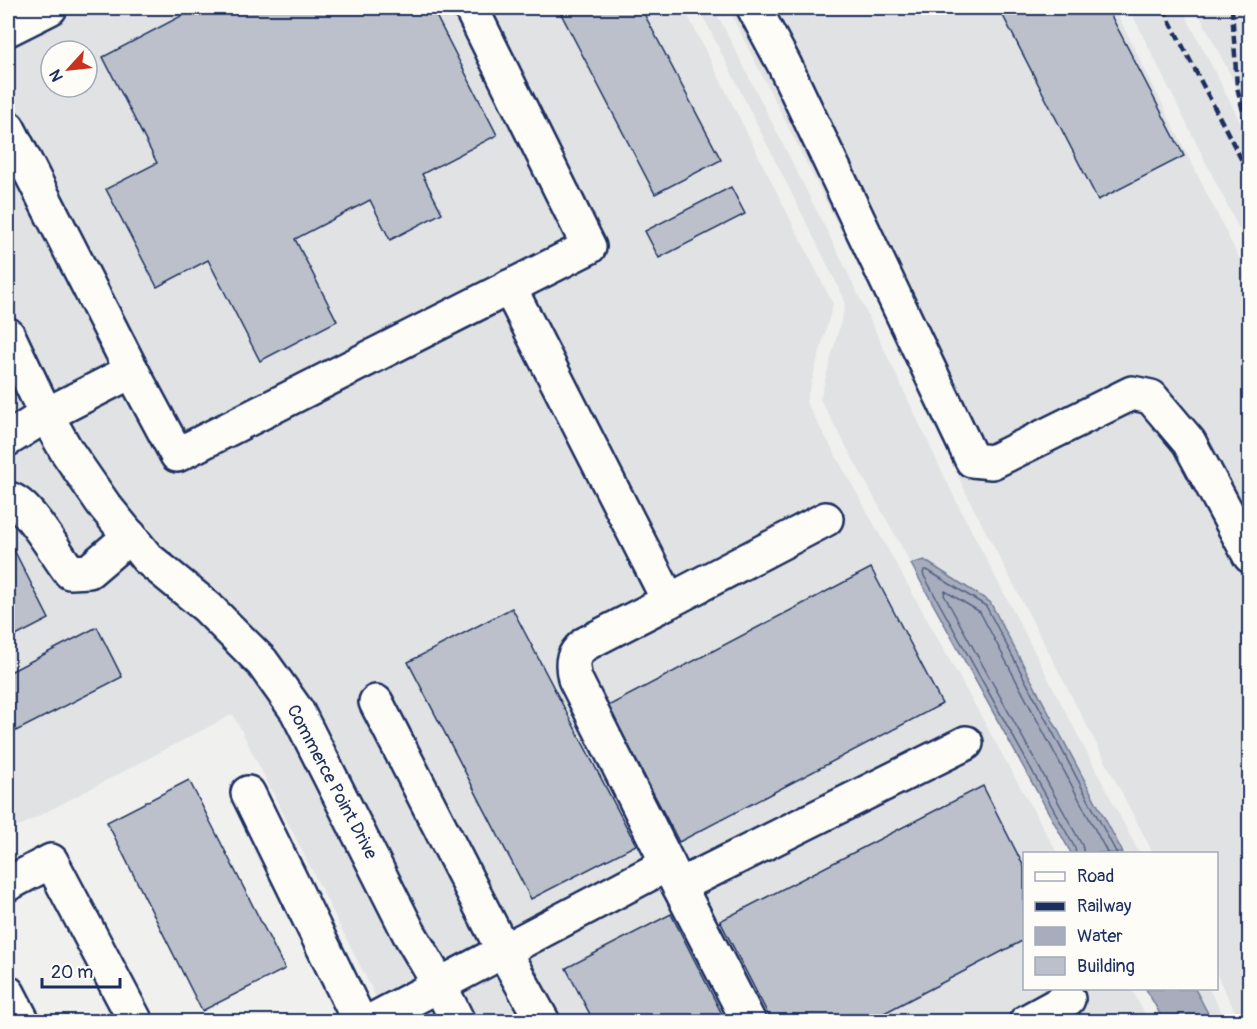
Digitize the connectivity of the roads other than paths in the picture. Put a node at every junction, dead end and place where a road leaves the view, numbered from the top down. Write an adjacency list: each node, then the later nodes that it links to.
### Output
1 (50, 8): 4 (street)
2 (471, 8): 6 (street)
3 (754, 8): 14 (street)
4 (8, 29)
5 (8, 128): 8 (street)
6 (509, 287): 8 (street); 15 (street)
7 (8, 336): 9 (street, Commerce Point Drive)
8 (132, 371): 9 (street)
9 (45, 415): 10 (street); 13 (street, Commerce Point Drive)
10 (8, 439)
11 (8, 499): 13 (street)
12 (826, 519): 15 (street)
13 (130, 537): 22 (street, Commerce Point Drive)
14 (1250, 556)
15 (669, 601): 19 (street)
16 (376, 702): 21 (street)
17 (966, 743): 19 (street)
18 (248, 793): 25 (street)
19 (674, 875): 21 (street); 29 (street)
20 (8, 884): 24 (street)
21 (503, 950): 22 (street); 28 (street)
22 (439, 984): 26 (street); 27 (street, Commerce Point Drive)
23 (1068, 999): 30 (street)
24 (135, 1022)
25 (360, 1022)
26 (369, 1022)
27 (458, 1022)
28 (543, 1022)
29 (749, 1022)
30 (1026, 1022)

